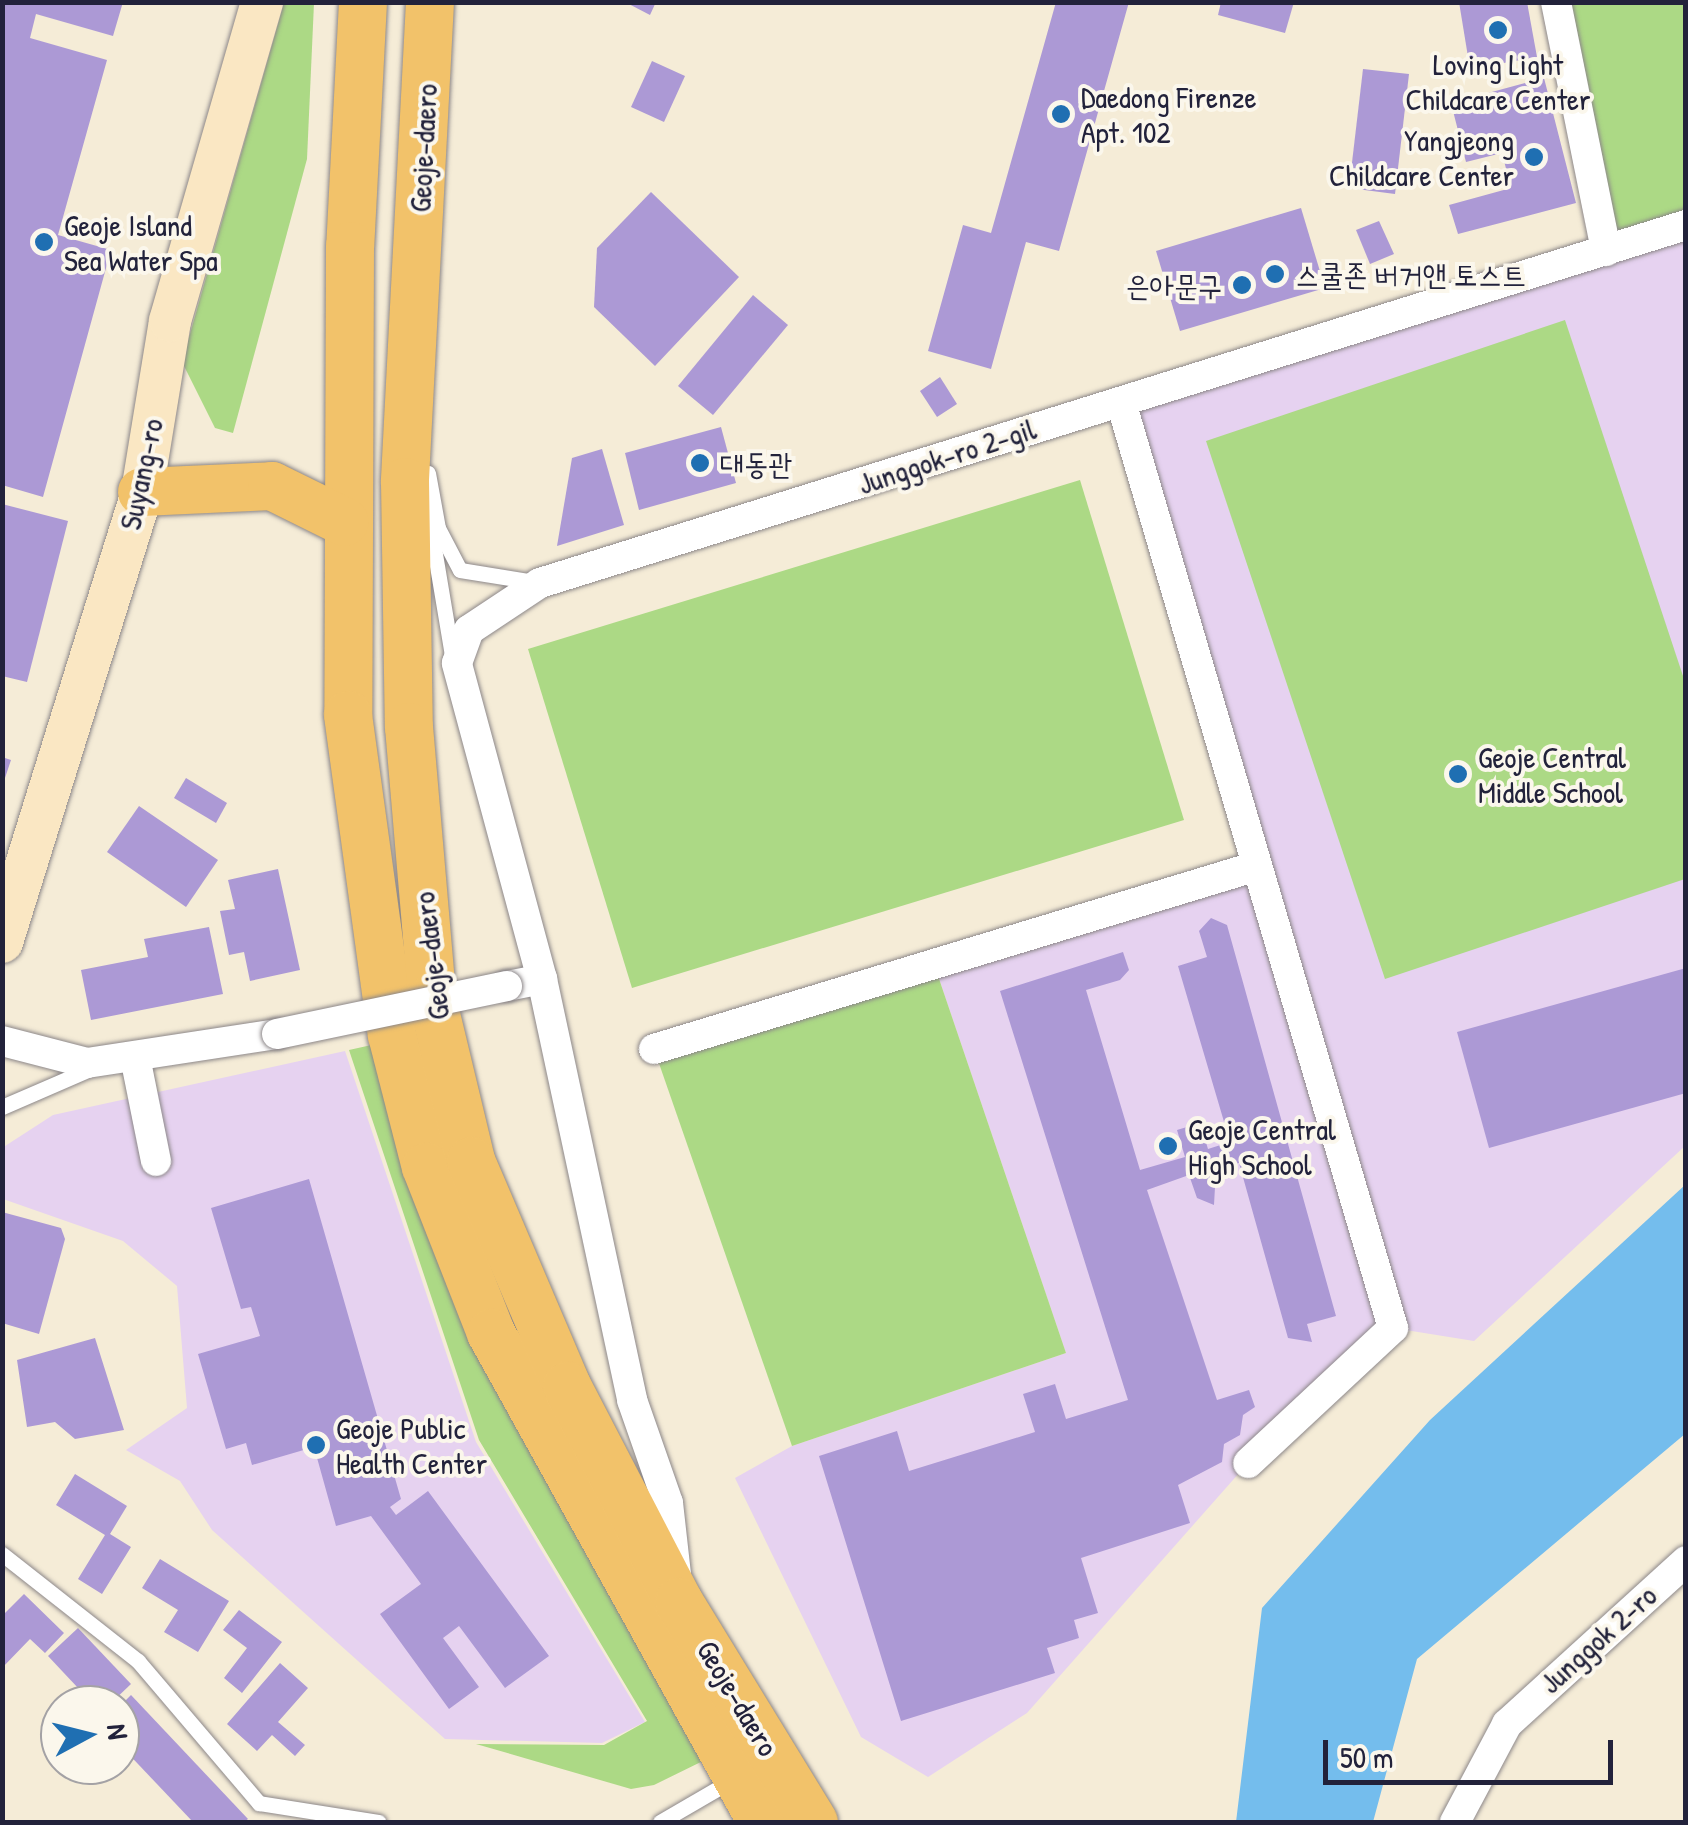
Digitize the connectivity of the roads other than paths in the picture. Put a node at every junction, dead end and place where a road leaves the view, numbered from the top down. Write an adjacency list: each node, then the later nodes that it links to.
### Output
1 (262, 2): 12 (street, Suyang-ro)
2 (363, 2): 13 (main road, Geoje-daero)
3 (430, 2): 7 (main road, Geoje-daero)
4 (1556, 2): 6 (street)
5 (1686, 225): 6 (street, Junggok-ro 2-gil)
6 (1606, 251): 9 (street, Junggok-ro 2-gil)
7 (414, 314): 8 (lane); 27 (main road, Geoje-daero)
8 (432, 380)
9 (1121, 402): 14 (street, Junggok-ro 2-gil); 16 (street)
10 (429, 451): 11 (lane, Junggok-ro 2-gil)
11 (428, 486): 14 (lane, Junggok-ro 2-gil); 15 (lane)
12 (142, 492): 13 (main road); 17 (street, Suyang-ro)
13 (345, 522): 28 (main road, Geoje-daero)
14 (540, 583): 15 (street)
15 (458, 676): 18 (street)
16 (1257, 866): 20 (street); 24 (street)
17 (2, 942)
18 (542, 979): 21 (street, bridge); 27 (street)
19 (2, 1042): 21 (street)
20 (654, 1050)
21 (124, 1059): 22 (lane); 23 (street)
22 (2, 1107)
23 (156, 1161)
24 (1248, 1463)
25 (2, 1554): 29 (lane)
26 (1686, 1561): 33 (street, Junggok 2-ro)
27 (679, 1602): 32 (main road, Geoje-daero)
28 (734, 1779): 30 (lane); 31 (main road, Geoje-daero)
29 (379, 1822)
30 (660, 1822)
31 (762, 1822)
32 (814, 1822)
33 (1455, 1822)

